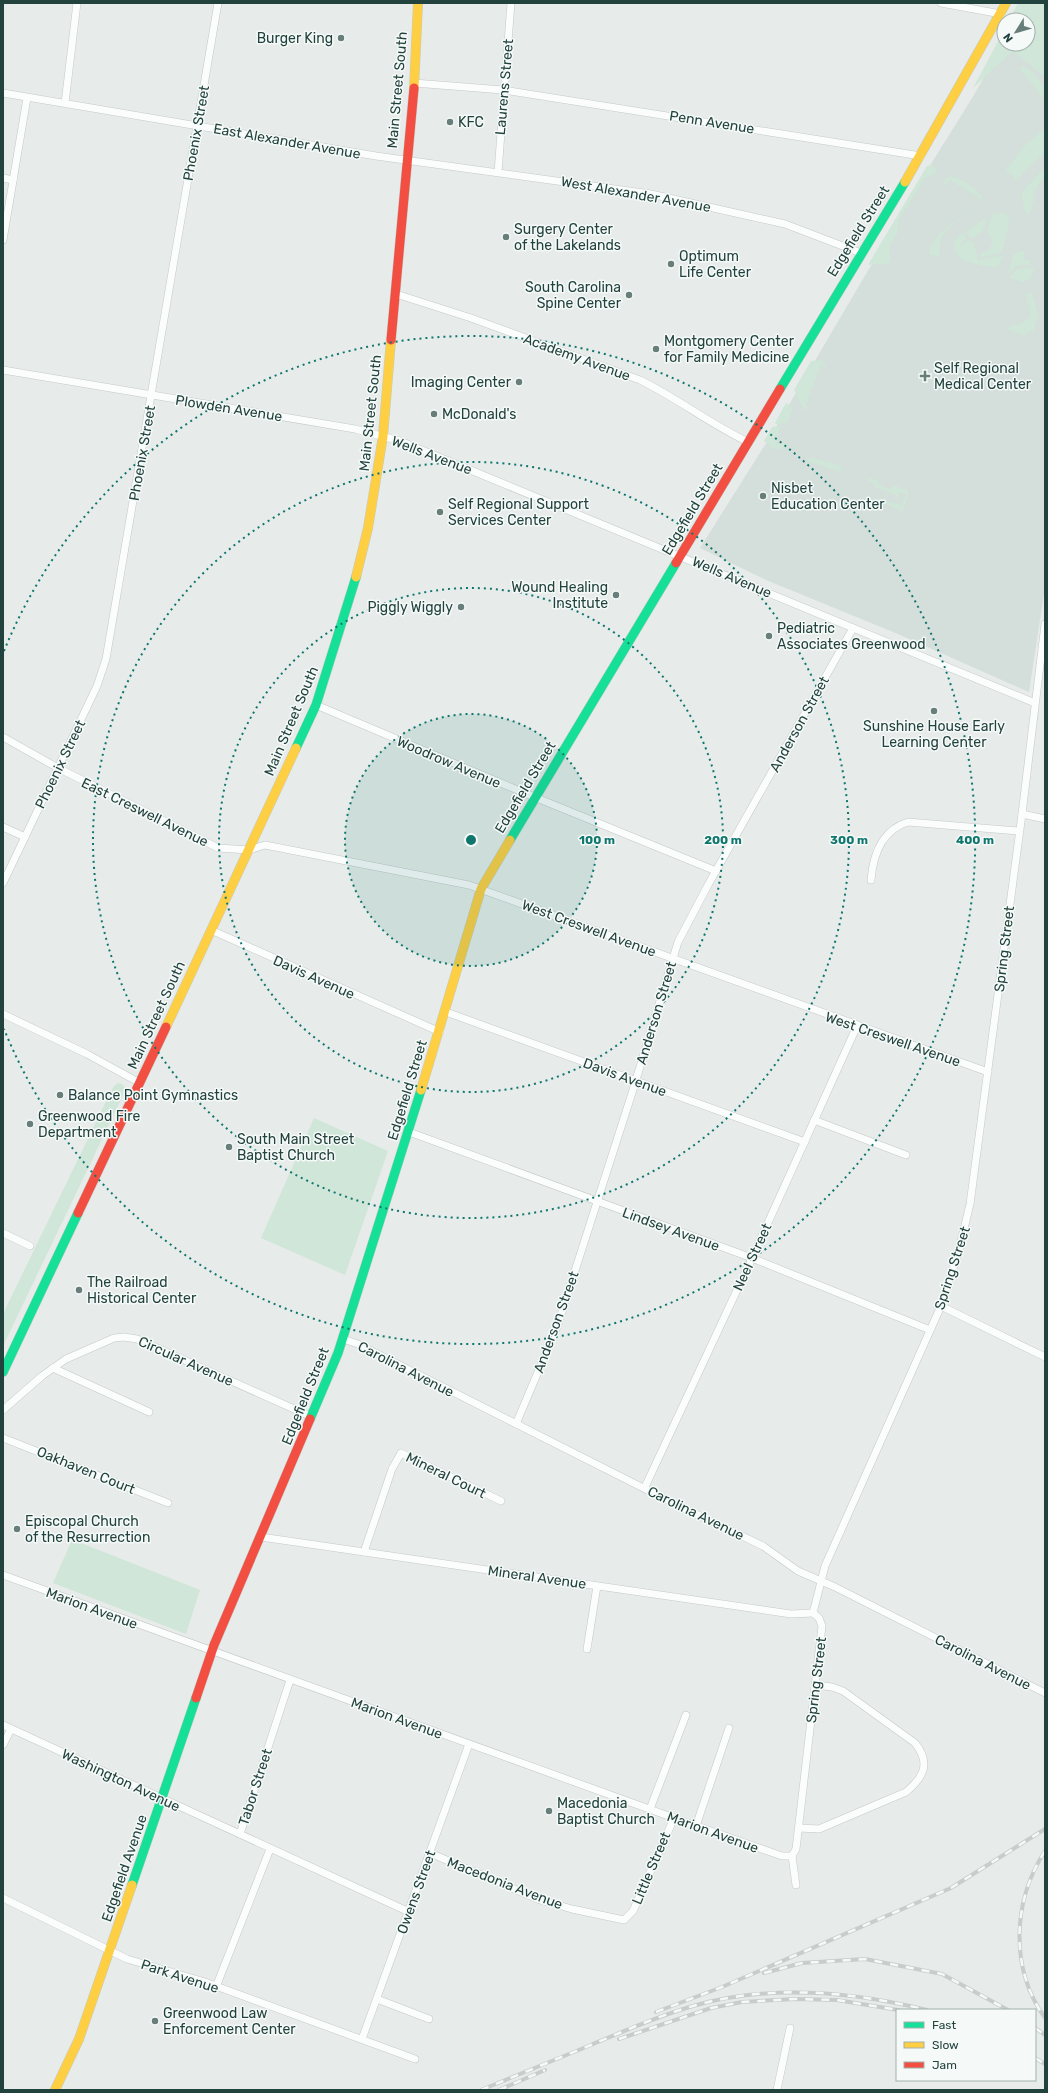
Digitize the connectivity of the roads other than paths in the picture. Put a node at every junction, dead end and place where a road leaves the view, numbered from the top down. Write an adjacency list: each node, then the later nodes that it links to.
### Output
1 (77, 3): 12 (street)
2 (218, 3): 13 (street, Phoenix Street)
3 (418, 3): 8 (street, Main Street South)
4 (511, 3): 9 (street, Laurens Street)
5 (941, 3): 6 (street)
6 (996, 13)
7 (996, 23): 14 (street, Edgefield Street)
8 (414, 83): 9 (street, Penn Avenue); 15 (street, Main Street South)
9 (503, 90): 14 (street, Penn Avenue); 16 (street, Laurens Street)
10 (3, 93): 11 (street, East Alexander Avenue)
11 (27, 98): 12 (street, East Alexander Avenue); 18 (street)
12 (65, 104): 13 (street, East Alexander Avenue)
13 (197, 125): 15 (street, East Alexander Avenue); 23 (street, Phoenix Street)
14 (921, 156): 20 (street, Edgefield Street)
15 (406, 159): 16 (street, West Alexander Avenue); 21 (street, Main Street South)
16 (498, 172): 20 (street, West Alexander Avenue)
17 (3, 178): 18 (street)
18 (13, 180): 19 (street)
19 (3, 240)
20 (861, 253): 25 (street, Edgefield Street)
21 (396, 294): 24 (street, Main Street South); 25 (street, Academy Avenue)
22 (3, 370): 23 (street, Plowden Avenue)
23 (152, 396): 24 (street, Plowden Avenue); 33 (street, Phoenix Street)
24 (383, 436): 26 (street, Wells Avenue); 31 (street, Main Street South)
25 (748, 442): 26 (street, Edgefield Street)
26 (680, 556): 28 (street, Wells Avenue); 34 (street, Edgefield Street)
27 (1045, 624): 29 (street, Spring Street)
28 (853, 628): 30 (street, Wells Avenue); 41 (street, Anderson Street)
29 (1043, 655): 30 (street, Spring Street)
30 (1035, 703): 35 (street, Spring Street)
31 (316, 705): 34 (street, Woodrow Avenue); 40 (street, Main Street South)
32 (3, 737): 33 (street, East Creswell Avenue)
33 (58, 768): 39 (street, Phoenix Street); 40 (street, East Creswell Avenue)
34 (536, 797): 41 (street, Woodrow Avenue); 44 (street, Edgefield Street)
35 (1022, 814): 36 (street); 38 (street, Spring Street)
36 (1045, 819)
37 (3, 827): 39 (street)
38 (1019, 831): 42 (street); 51 (street, Spring Street)
39 (25, 837): 43 (street, Phoenix Street)
40 (249, 850): 44 (street, West Creswell Avenue); 45 (street, Main Street South)
41 (716, 871): 46 (street, Anderson Street)
42 (871, 880)
43 (3, 883)
44 (481, 889): 46 (street, West Creswell Avenue); 47 (street, Edgefield Street)
45 (211, 930): 50 (street, Davis Avenue); 53 (street, Main Street South)
46 (672, 959): 49 (street, West Creswell Avenue); 52 (street, Anderson Street)
47 (446, 1012): 50 (street, Edgefield Street); 52 (street, Davis Avenue)
48 (3, 1014): 53 (street)
49 (857, 1026): 51 (street, West Creswell Avenue); 54 (street, Neel Street)
50 (440, 1032): 55 (street, Edgefield Street)
51 (988, 1072): 62 (street, Spring Street)
52 (635, 1081): 56 (street, Davis Avenue); 58 (street, Anderson Street)
53 (140, 1083): 67 (street, Main Street South)
54 (814, 1120): 56 (street, Neel Street); 57 (street)
55 (409, 1132): 58 (street, Lindsey Avenue); 64 (street, Edgefield Street)
56 (805, 1142): 61 (street, Neel Street)
57 (906, 1155)
58 (598, 1202): 61 (street, Lindsey Avenue); 71 (street, Anderson Street)
59 (3, 1233): 60 (street)
60 (30, 1246)
61 (752, 1258): 63 (street, Lindsey Avenue); 73 (street, Neel Street)
62 (941, 1306): 63 (street, Spring Street); 65 (street)
63 (930, 1330): 79 (street, Spring Street)
64 (343, 1339): 70 (street, Edgefield Street); 71 (street, Carolina Avenue)
65 (1045, 1357)
66 (53, 1368): 68 (street, Circular Avenue); 69 (street); 70 (street, Circular Avenue)
67 (3, 1372)
68 (3, 1410)
69 (149, 1412)
70 (312, 1417): 76 (street, Edgefield Street)
71 (516, 1424): 73 (street, Carolina Avenue)
72 (3, 1438): 75 (street, Oakhaven Court)
73 (644, 1488): 79 (street, Carolina Avenue)
74 (501, 1501): 77 (street, Mineral Court)
75 (168, 1503)
76 (261, 1537): 77 (street, Mineral Avenue); 83 (street, Edgefield Street)
77 (364, 1552): 80 (street, Mineral Avenue)
78 (3, 1575): 83 (street, Marion Avenue)
79 (820, 1581): 81 (street, Spring Street); 86 (street, Carolina Avenue)
80 (597, 1586): 81 (street, Mineral Avenue); 82 (street)
81 (813, 1612): 85 (street, Spring Street)
82 (587, 1649)
83 (212, 1651): 84 (street, Marion Avenue); 93 (street, Edgefield Avenue)
84 (290, 1680): 91 (street, Marion Avenue); 98 (street, Tabor Street)
85 (815, 1685): 97 (street, Spring Street); 97 (street)
86 (1045, 1693)
87 (686, 1715): 94 (street)
88 (3, 1725): 90 (street, Washington Avenue)
89 (729, 1728): 96 (street)
90 (11, 1729): 92 (street); 93 (street, Washington Avenue)
91 (469, 1744): 94 (street, Marion Avenue); 100 (street, Owens Street)
92 (3, 1746)
93 (162, 1799): 98 (street, Washington Avenue); 106 (street, Edgefield Avenue)
94 (650, 1809): 95 (street, Marion Avenue)
95 (674, 1818): 96 (street, Marion Avenue); 105 (street, Little Street)
96 (696, 1826): 101 (street, Marion Avenue)
97 (799, 1828): 101 (street, Spring Street)
98 (240, 1834): 99 (street, Tabor Street)
99 (270, 1849): 104 (street); 107 (street)
100 (430, 1853): 104 (street, Owens Street); 105 (street, Macedonia Avenue)
101 (792, 1856): 102 (street, Spring Street)
102 (796, 1885)
103 (3, 1898): 106 (street, Park Avenue)
104 (408, 1911): 108 (street, Owens Street)
105 (628, 1918)
106 (110, 1951): 107 (street, Park Avenue); 113 (street, Edgefield Avenue)
107 (216, 1987): 111 (street, Park Avenue)
108 (377, 1999): 109 (street); 111 (street, Owens Street)
109 (428, 2019)
110 (790, 2028): 114 (street)
111 (362, 2039): 112 (street, Park Avenue)
112 (415, 2059)
113 (55, 2090)
114 (777, 2090)

